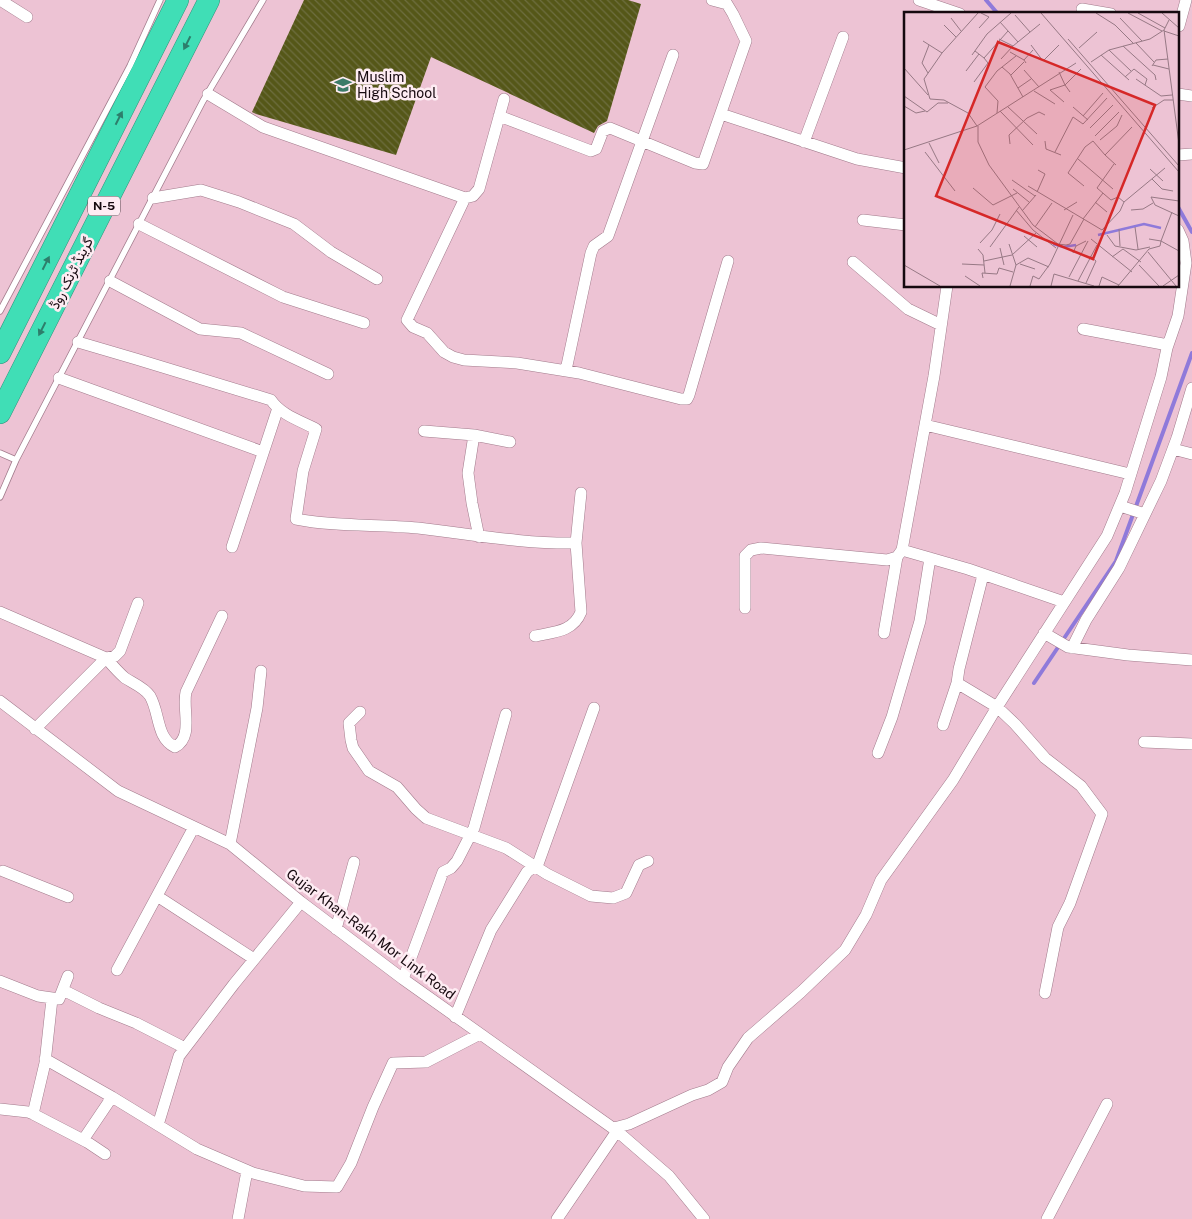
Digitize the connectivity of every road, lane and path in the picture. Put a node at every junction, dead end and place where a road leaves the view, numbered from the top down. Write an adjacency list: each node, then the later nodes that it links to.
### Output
1 (0, 0): 12 (street)
2 (160, 0): 35 (lane)
3 (178, 0): 41 (highway, گرینڈ ٹرنک روڈ / N-5, one-way to 3)
4 (209, 0): 47 (highway, گرینڈ ٹرنک روڈ / N-5, one-way to 47)
5 (263, 0): 16 (lane)
6 (712, 0): 18 (street)
7 (919, 0): 10 (street)
8 (1186, 0): 13 (street)
9 (1083, 8): 11 (street)
10 (954, 12)
11 (1102, 12)
12 (27, 17)
13 (1180, 22)
14 (843, 37): 21 (street)
15 (673, 55): 20 (street)
16 (208, 94): 23 (lane); 24 (street)
17 (504, 99): 19 (street)
18 (721, 114): 20 (street); 21 (street)
19 (500, 116): 20 (street); 24 (street)
20 (643, 142): 42 (street)
21 (804, 142): 22 (street)
22 (904, 168)
23 (152, 198): 26 (lane); 32 (street)
24 (465, 198): 42 (street)
25 (863, 220): 27 (street)
26 (139, 224): 33 (lane); 36 (street)
27 (904, 225)
28 (1180, 234): 31 (street)
29 (728, 261): 42 (street)
30 (853, 262): 37 (street)
31 (1186, 278): 40 (street)
32 (376, 279)
33 (110, 281): 39 (lane); 43 (street)
34 (947, 288): 37 (street)
35 (0, 310)
36 (364, 323)
37 (941, 325): 48 (street)
38 (1082, 329): 40 (street)
39 (78, 342): 44 (lane); 46 (street)
40 (1168, 345): 57 (street)
41 (0, 353)
42 (566, 370)
43 (328, 374)
44 (59, 378): 53 (street); 56 (lane)
45 (1192, 388): 52 (street)
46 (278, 408): 53 (street); 62 (street)
47 (0, 413)
48 (925, 425): 57 (street); 65 (street)
49 (424, 430): 50 (street)
50 (474, 435): 51 (street); 62 (street)
51 (510, 442)
52 (1173, 449): 55 (street); 61 (street)
53 (263, 452): 64 (street)
54 (0, 453): 56 (lane)
55 (1192, 454)
56 (16, 460): 59 (lane)
57 (1130, 474): 60 (street)
58 (581, 493): 63 (street)
59 (0, 497)
60 (1123, 507): 61 (street); 68 (street)
61 (1143, 513): 76 (street)
62 (479, 537): 63 (street)
63 (576, 543): 74 (street)
64 (232, 547)
65 (900, 554): 66 (street); 70 (street); 73 (street)
66 (930, 558): 67 (street); 90 (street)
67 (983, 575): 68 (street); 80 (street)
68 (1064, 602): 75 (street)
69 (138, 603): 77 (street)
70 (745, 608)
71 (0, 612): 77 (street)
72 (222, 616): 77 (street)
73 (884, 633)
74 (535, 636)
75 (1049, 636): 76 (street); 83 (street)
76 (1070, 647): 78 (street)
77 (106, 658): 87 (street)
78 (1192, 660)
79 (261, 671): 93 (street)
80 (957, 683): 83 (street); 86 (street)
81 (0, 701): 87 (street, Gujar Khan-Rakh Mor Link Road)
82 (594, 708): 96 (street)
83 (1000, 709): 108 (street); 119 (street)
84 (360, 712): 92 (street)
85 (506, 714): 92 (street)
86 (942, 725)
87 (35, 729): 91 (street, Gujar Khan-Rakh Mor Link Road)
88 (1144, 742): 89 (street)
89 (1192, 744)
90 (878, 753)
91 (194, 827): 93 (street, Gujar Khan-Rakh Mor Link Road); 98 (street)
92 (471, 835): 96 (street); 105 (street)
93 (230, 844): 100 (street, Gujar Khan-Rakh Mor Link Road)
94 (648, 861): 96 (street)
95 (354, 862): 101 (street)
96 (534, 867): 110 (street)
97 (1, 871): 99 (street)
98 (157, 896): 102 (street); 103 (street)
99 (68, 897)
100 (300, 902): 101 (street, Gujar Khan-Rakh Mor Link Road); 102 (street)
101 (336, 929): 105 (street, Gujar Khan-Rakh Mor Link Road)
102 (254, 959): 112 (street)
103 (116, 970)
104 (68, 976): 107 (street)
105 (404, 979): 110 (street, Gujar Khan-Rakh Mor Link Road)
106 (0, 981): 109 (street)
107 (63, 990): 109 (street); 112 (street)
108 (1045, 993)
109 (52, 999): 113 (street)
110 (455, 1017): 111 (street, Gujar Khan-Rakh Mor Link Road)
111 (480, 1034): 119 (street, Gujar Khan-Rakh Mor Link Road); 122 (street)
112 (185, 1048): 118 (street)
113 (46, 1059): 114 (street); 117 (street)
114 (112, 1096): 118 (street); 120 (street)
115 (1107, 1104): 126 (street)
116 (0, 1109): 117 (street)
117 (32, 1114): 120 (street)
118 (158, 1125): 122 (street)
119 (616, 1129): 124 (street); 125 (street, Gujar Khan-Rakh Mor Link Road)
120 (82, 1140): 121 (street)
121 (104, 1154)
122 (247, 1171): 123 (street)
123 (238, 1219)
124 (557, 1219)
125 (704, 1219)
126 (1047, 1219)

